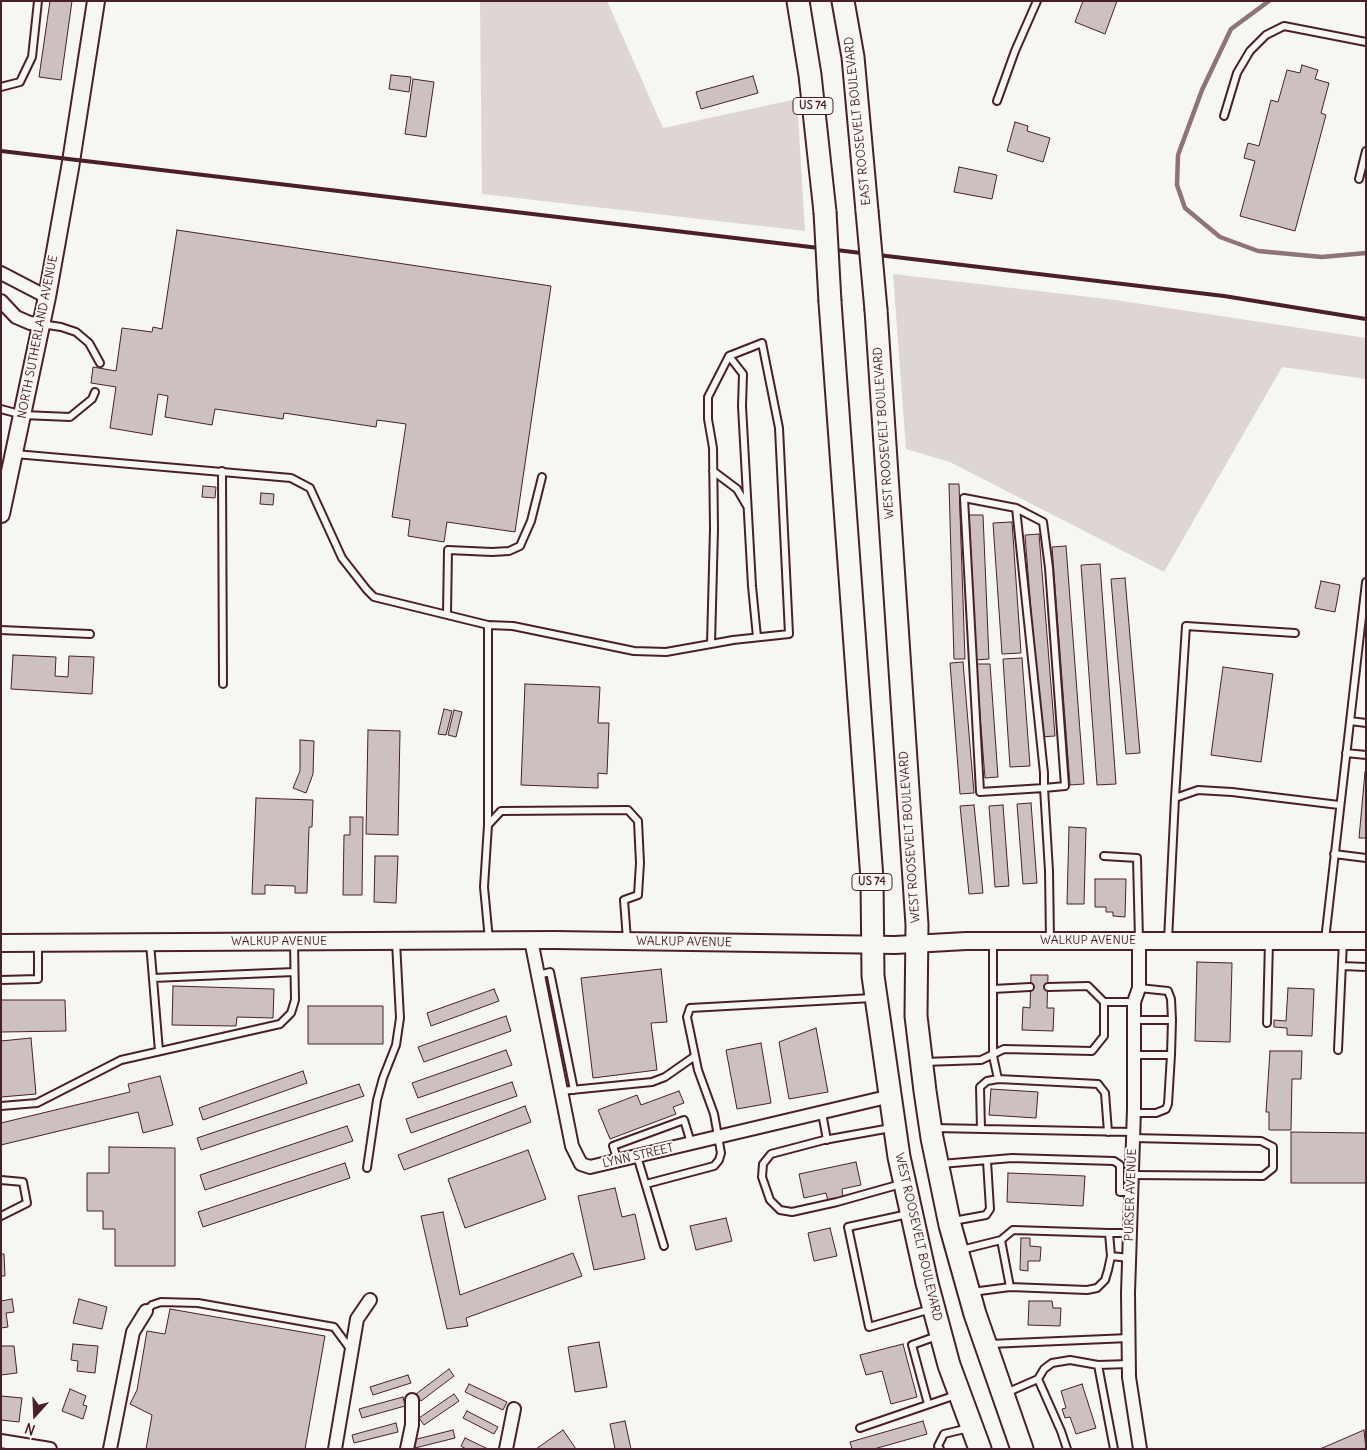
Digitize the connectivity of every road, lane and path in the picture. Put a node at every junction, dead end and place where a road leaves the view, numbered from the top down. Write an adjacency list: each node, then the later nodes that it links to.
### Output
1 (38, 1): 7 (lane)
2 (96, 1): 14 (street, NORTH SUTHERLAND AVENUE)
3 (798, 1): 65 (highway, WEST ROOSEVELT BOULEVARD / US 74, bridge)
4 (843, 1): 12 (highway, EAST ROOSEVELT BOULEVARD)
5 (1037, 1): 8 (lane)
6 (1366, 42): 9 (lane)
7 (1, 87)
8 (997, 100)
9 (1224, 116)
10 (1366, 151): 11 (lane)
11 (1359, 179)
12 (867, 211): 66 (highway, WEST ROOSEVELT BOULEVARD, bridge)
13 (1, 274): 14 (street)
14 (46, 297): 16 (street, NORTH SUTHERLAND AVENUE)
15 (1, 301): 16 (street)
16 (41, 324): 18 (lane); 21 (street, NORTH SUTHERLAND AVENUE)
17 (729, 356): 24 (lane); 26 (lane); 35 (lane)
18 (100, 363)
19 (95, 392): 21 (lane)
20 (1, 409): 21 (lane)
21 (23, 415): 22 (street, NORTH SUTHERLAND AVENUE)
22 (14, 454): 23 (lane); 28 (street, NORTH SUTHERLAND AVENUE)
23 (222, 471): 30 (lane); 37 (lane)
24 (713, 471): 26 (lane); 36 (lane)
25 (542, 477): 30 (lane)
26 (748, 507): 35 (lane)
27 (1016, 508): 42 (lane); 42 (lane); 42 (lane)
28 (1, 514)
29 (1366, 582): 38 (lane)
30 (447, 613): 31 (lane)
31 (488, 625): 36 (lane); 45 (lane)
32 (1, 630): 34 (lane)
33 (1295, 633): 43 (lane)
34 (90, 634)
35 (758, 637): 36 (lane)
36 (711, 644)
37 (223, 684)
38 (1350, 721): 39 (lane); 40 (lane)
39 (1366, 723)
40 (1346, 753): 41 (lane); 44 (lane)
41 (1366, 755)
42 (1044, 788): 56 (lane)
43 (1175, 798): 44 (lane); 57 (lane)
44 (1339, 805): 46 (lane)
45 (488, 825): 53 (lane); 54 (lane)
46 (1334, 854): 48 (lane); 51 (lane)
47 (1104, 856): 62 (lane)
48 (1366, 858)
49 (530, 940): 53 (street, WALKUP AVENUE); 54 (street, WALKUP AVENUE); 90 (street, LYNN STREET)
50 (1269, 940): 51 (street, WALKUP AVENUE); 57 (street, WALKUP AVENUE); 81 (lane)
51 (1325, 940): 52 (street, WALKUP AVENUE)
52 (1343, 940): 58 (street, WALKUP AVENUE); 67 (lane)
53 (489, 941): 61 (street, WALKUP AVENUE)
54 (627, 941): 65 (street, WALKUP AVENUE)
55 (993, 941): 56 (street, WALKUP AVENUE); 66 (street, WALKUP AVENUE); 75 (lane)
56 (1050, 941): 62 (street, WALKUP AVENUE)
57 (1168, 941): 62 (street, WALKUP AVENUE)
58 (1366, 941)
59 (150, 942): 60 (street, WALKUP AVENUE); 64 (street, WALKUP AVENUE); 70 (lane)
60 (294, 942): 61 (street, WALKUP AVENUE); 69 (lane)
61 (396, 942): 107 (lane)
62 (1139, 942): 74 (street, PURSER AVENUE)
63 (1, 943): 64 (street, WALKUP AVENUE)
64 (38, 944): 71 (lane)
65 (873, 944): 66 (street, WALKUP AVENUE); 76 (highway, WEST ROOSEVELT BOULEVARD / US 74)
66 (917, 944): 88 (highway, WEST ROOSEVELT BOULEVARD)
67 (1342, 966): 68 (lane); 82 (lane)
68 (1366, 966)
69 (294, 972): 70 (lane); 83 (lane)
70 (153, 978): 83 (lane)
71 (1, 980)
72 (1030, 987): 75 (lane)
73 (1048, 987): 77 (lane)
74 (1139, 988): 78 (street, PURSER AVENUE); 80 (lane)
75 (993, 989): 87 (lane)
76 (876, 997): 86 (lane); 91 (highway, WEST ROOSEVELT BOULEVARD / US 74)
77 (1104, 1002): 78 (lane); 87 (lane)
78 (1134, 1002): 79 (street, PURSER AVENUE)
79 (1134, 1020): 80 (lane); 84 (street, PURSER AVENUE)
80 (1172, 1020): 85 (lane)
81 (1267, 1023)
82 (1338, 1050)
83 (159, 1051): 92 (lane)
84 (1134, 1055): 85 (lane); 94 (street, PURSER AVENUE)
85 (1171, 1055): 94 (lane)
86 (695, 1056): 90 (lane); 100 (lane)
87 (993, 1056): 88 (lane); 89 (lane)
88 (922, 1062): 96 (highway, WEST ROOSEVELT BOULEVARD)
89 (998, 1079): 97 (lane); 98 (lane)
90 (567, 1090): 104 (street, LYNN STREET)
91 (891, 1096): 93 (street, LYNN STREET); 95 (highway, WEST ROOSEVELT BOULEVARD / US 74)
92 (1, 1106)
93 (822, 1113): 100 (street, LYNN STREET); 101 (lane)
94 (1134, 1113): 99 (street, PURSER AVENUE)
95 (895, 1128): 101 (lane); 110 (highway, WEST ROOSEVELT BOULEVARD / US 74)
96 (930, 1128): 97 (lane); 106 (highway, WEST ROOSEVELT BOULEVARD)
97 (981, 1129): 98 (lane)
98 (1108, 1132): 99 (lane)
99 (1133, 1135): 108 (street, PURSER AVENUE); 108 (lane)
100 (717, 1138): 102 (street, LYNN STREET); 111 (lane)
101 (827, 1140): 110 (lane)
102 (691, 1144): 103 (street, LYNN STREET); 104 (lane)
103 (637, 1156): 104 (street, LYNN STREET); 111 (lane)
104 (618, 1161)
105 (987, 1161): 106 (lane); 112 (lane); 115 (lane)
106 (937, 1165): 115 (highway, WEST ROOSEVELT BOULEVARD)
107 (368, 1168)
108 (1132, 1175): 112 (street, PURSER AVENUE)
109 (1, 1180): 114 (lane)
110 (905, 1183): 113 (highway, WEST ROOSEVELT BOULEVARD / US 74)
111 (646, 1184): 119 (lane)
112 (1131, 1192): 117 (street, PURSER AVENUE)
113 (911, 1213): 126 (highway, WEST ROOSEVELT BOULEVARD / US 74); 126 (lane)
114 (1, 1216)
115 (949, 1222): 120 (highway, WEST ROOSEVELT BOULEVARD)
116 (1109, 1233): 117 (lane); 118 (lane); 121 (lane)
117 (1130, 1233): 122 (street, PURSER AVENUE)
118 (1002, 1240): 120 (lane); 123 (lane)
119 (664, 1246)
120 (957, 1251): 124 (highway, WEST ROOSEVELT BOULEVARD)
121 (1111, 1256): 122 (lane); 123 (lane)
122 (1129, 1258): 129 (street, PURSER AVENUE)
123 (1010, 1287): 124 (lane)
124 (968, 1292): 130 (highway, WEST ROOSEVELT BOULEVARD)
125 (370, 1300): 131 (street)
126 (934, 1309): 128 (highway, WEST ROOSEVELT BOULEVARD / US 74)
127 (146, 1311): 131 (lane); 144 (street)
128 (941, 1335): 136 (highway, WEST ROOSEVELT BOULEVARD / US 74); 138 (lane)
129 (1129, 1338): 130 (lane); 132 (street, PURSER AVENUE)
130 (985, 1344): 135 (highway, WEST ROOSEVELT BOULEVARD)
131 (352, 1351): 145 (street)
132 (1129, 1364): 133 (lane); 153 (street, PURSER AVENUE)
133 (1098, 1365): 134 (lane); 152 (lane)
134 (1038, 1379): 135 (lane); 151 (lane)
135 (1004, 1393): 150 (highway, WEST ROOSEVELT BOULEVARD)
136 (960, 1394): 138 (lane); 140 (highway, WEST ROOSEVELT BOULEVARD / US 74)
137 (412, 1400): 146 (street)
138 (928, 1404): 141 (lane)
139 (514, 1410): 147 (street)
140 (972, 1427): 148 (lane); 149 (highway, WEST ROOSEVELT BOULEVARD / US 74)
141 (860, 1428)
142 (1, 1441): 143 (street)
143 (50, 1449)
144 (110, 1449)
145 (335, 1449)
146 (407, 1449)
147 (506, 1449)
148 (940, 1449)
149 (980, 1449)
150 (1022, 1449)
151 (1066, 1449)
152 (1114, 1449)
153 (1140, 1449)

